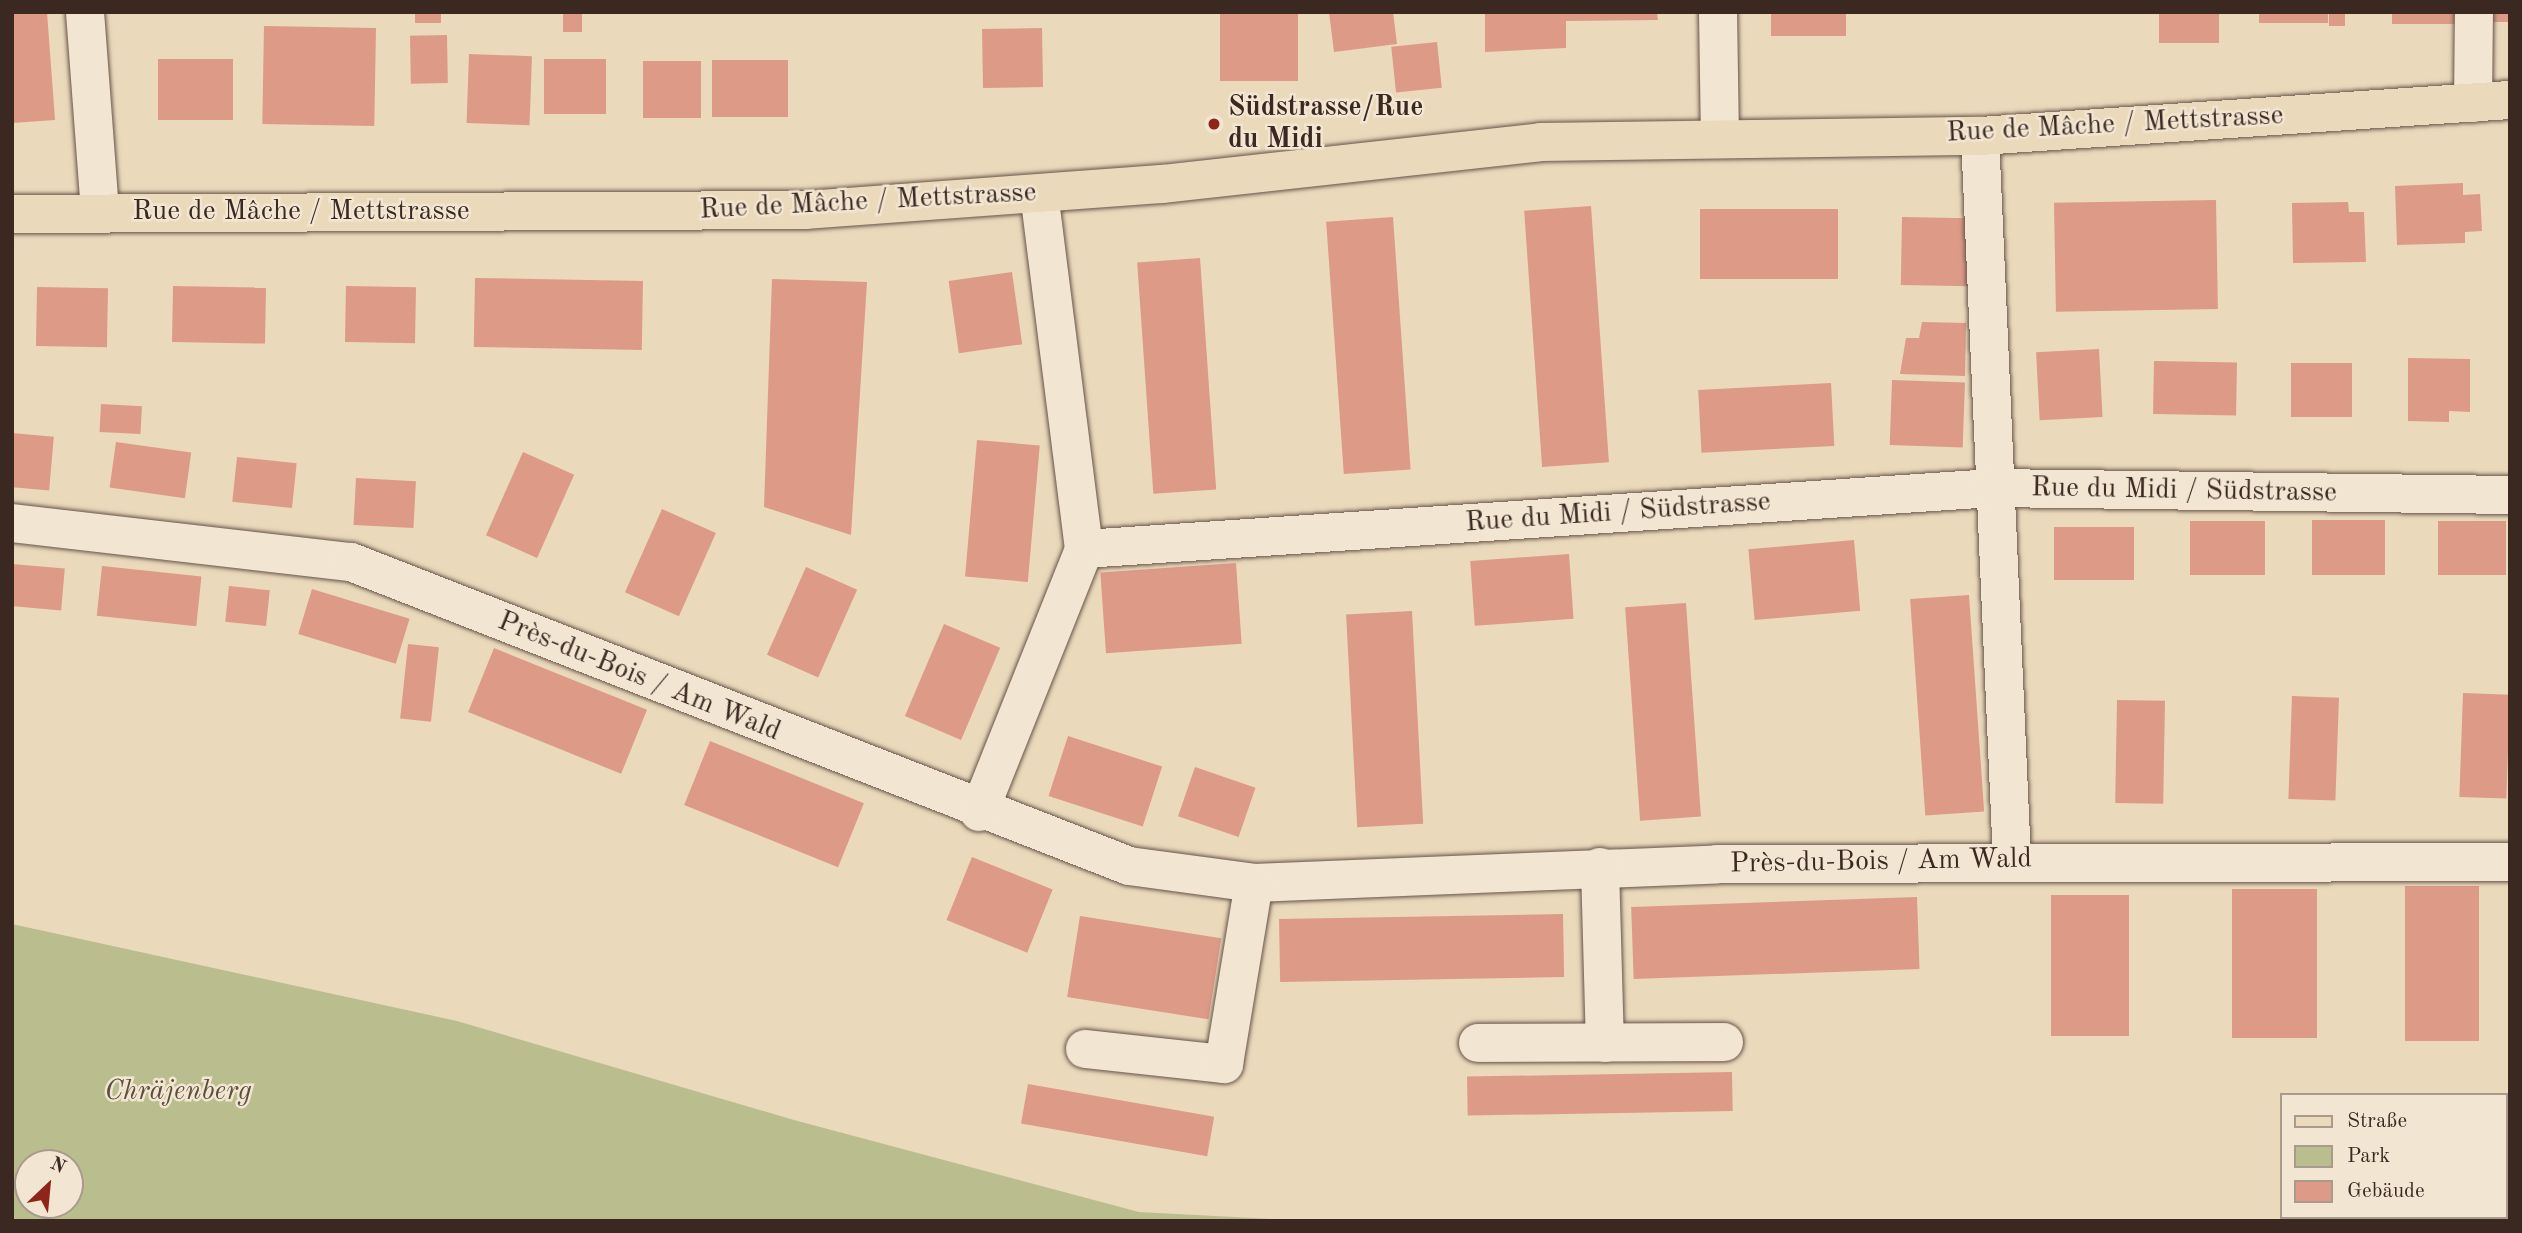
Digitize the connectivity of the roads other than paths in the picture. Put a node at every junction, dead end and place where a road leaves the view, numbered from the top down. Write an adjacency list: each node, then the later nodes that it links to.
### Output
1 (85, 12): 8 (street)
2 (1718, 12): 6 (street)
3 (2474, 12): 4 (street)
4 (2491, 102): 5 (main road, Rue de Mâche / Mettstrasse)
5 (1980, 136): 6 (main road, Rue de Mâche / Mettstrasse); 10 (street)
6 (1720, 139): 7 (main road, Rue de Mâche / Mettstrasse)
7 (1040, 195): 8 (main road, Rue de Mâche / Mettstrasse); 13 (street)
8 (100, 212): 9 (main road, Rue de Mâche / Mettstrasse)
9 (12, 214)
10 (1992, 488): 11 (street, Rue du Midi / Südstrasse); 13 (street, Rue du Midi / Südstrasse); 15 (street)
11 (2510, 495)
12 (12, 523): 14 (street, Près-du-Bois / Am Wald)
13 (1084, 549): 14 (street)
14 (979, 812): 18 (street, Près-du-Bois / Am Wald)
15 (2012, 859): 16 (street, Près-du-Bois / Am Wald); 17 (street, Près-du-Bois / Am Wald)
16 (2510, 862)
17 (1600, 867): 18 (street, Près-du-Bois / Am Wald); 21 (street)
18 (1254, 883): 22 (street)
19 (1724, 1042): 21 (street)
20 (1478, 1043): 21 (street)
21 (1605, 1043)
22 (1085, 1049)

